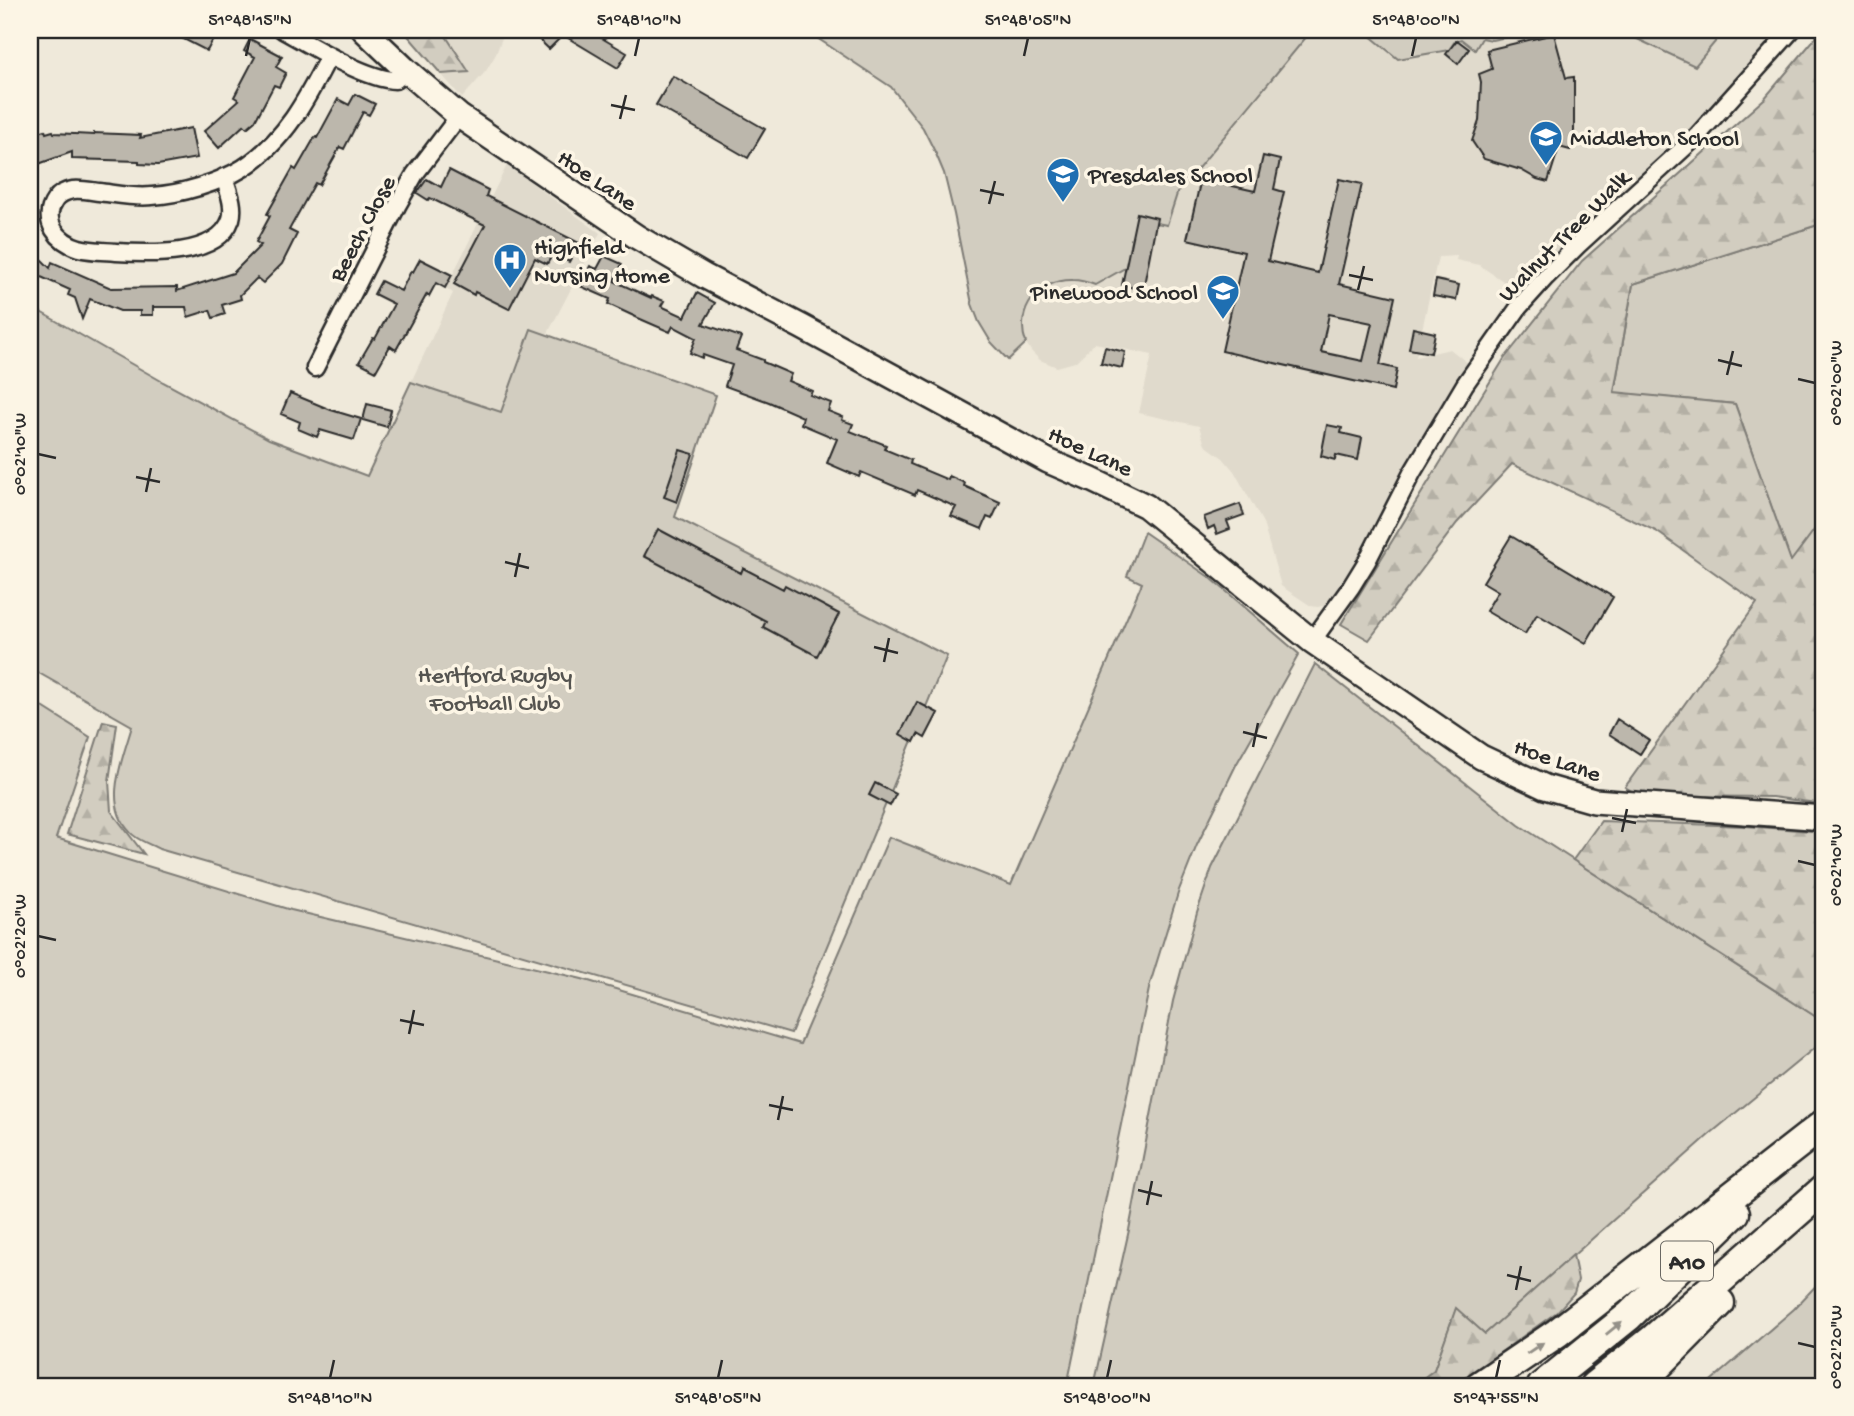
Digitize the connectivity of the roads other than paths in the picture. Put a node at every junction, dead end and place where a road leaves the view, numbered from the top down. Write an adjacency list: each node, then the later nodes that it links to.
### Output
1 (283, 30): 4 (street)
2 (364, 30): 5 (street, Hoe Lane)
3 (1792, 30): 9 (street, Walnut Tree Walk)
4 (329, 56): 5 (street); 7 (street)
5 (407, 71): 6 (street, Hoe Lane)
6 (459, 117): 8 (street, Beech Close); 9 (street, Hoe Lane)
7 (225, 177): 7 (street)
8 (314, 368)
9 (1312, 641): 10 (street, Hoe Lane)
10 (1824, 818)
11 (1824, 1126): 14 (highway, one-way to 11); 15 (highway, A10, one-way to 11)
12 (1824, 1189): 16 (highway, A10)
13 (1824, 1196): 17 (highway)
14 (1479, 1386)
15 (1542, 1386)
16 (1594, 1386)
17 (1638, 1386)

